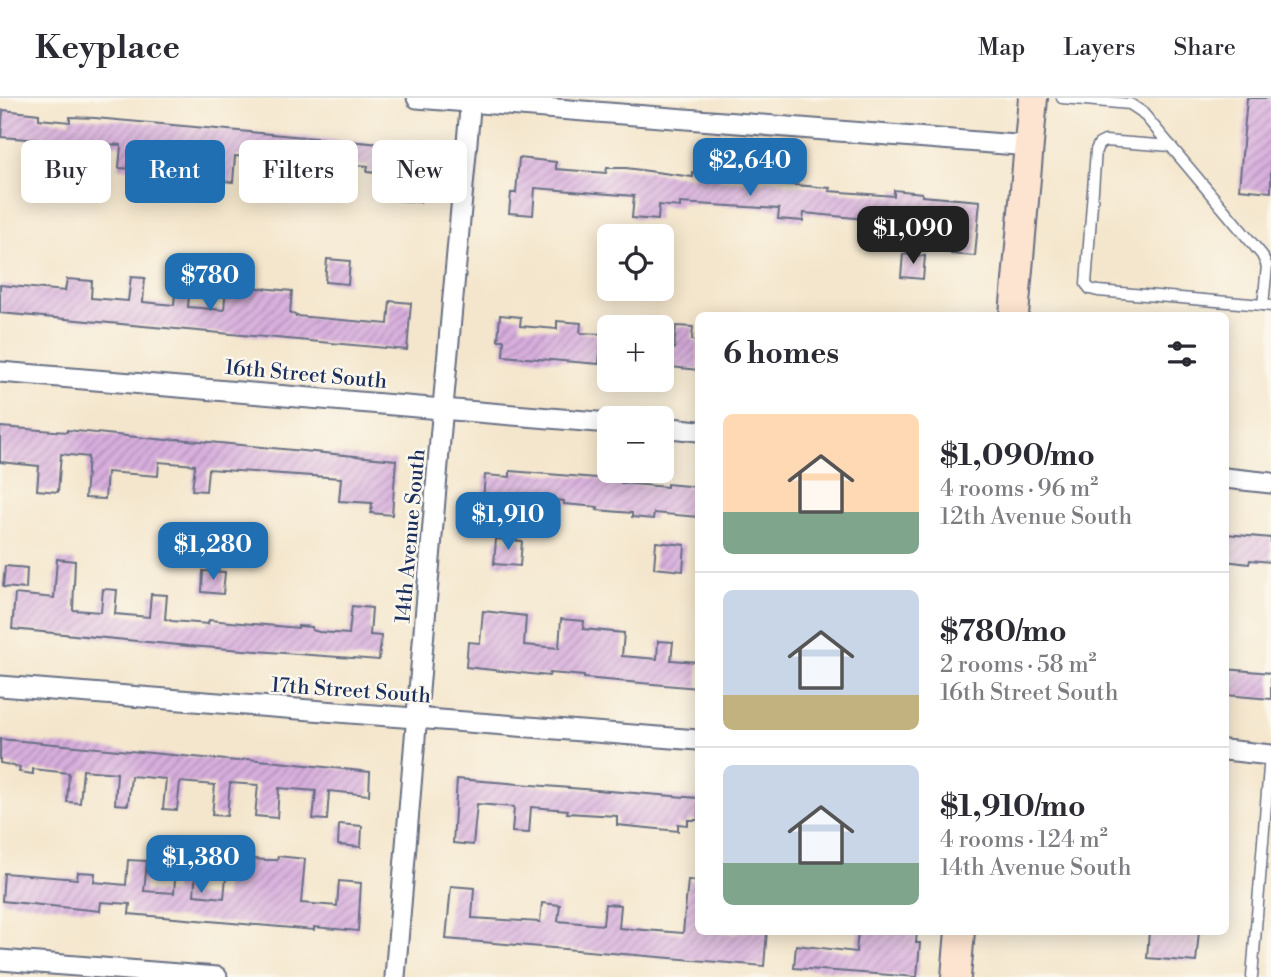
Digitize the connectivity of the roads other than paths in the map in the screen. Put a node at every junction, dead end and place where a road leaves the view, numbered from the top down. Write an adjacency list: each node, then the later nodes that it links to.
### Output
1 (417, 98): 4 (street)
2 (1033, 98): 5 (street)
3 (1062, 98): 6 (lane)
4 (471, 100): 5 (street); 10 (street, 14th Avenue South)
5 (1030, 146): 8 (street)
6 (1171, 146): 7 (lane); 7 (lane)
7 (1267, 305)
8 (1014, 312)
9 (0, 372): 10 (street, 16th Street South)
10 (443, 408): 11 (street, 16th Street South); 17 (street, 14th Avenue South)
11 (597, 422)
12 (674, 428): 13 (street)
13 (695, 430)
14 (1229, 478): 15 (street)
15 (1271, 483)
16 (0, 685): 17 (street, 17th Street South)
17 (418, 718): 18 (street, 17th Street South); 25 (street, 14th Avenue South)
18 (695, 740)
19 (1229, 751): 20 (street)
20 (1270, 755): 21 (lane)
21 (1269, 791): 27 (lane)
22 (960, 935): 26 (street)
23 (0, 960): 24 (street)
24 (217, 977)
25 (395, 977)
26 (956, 977)
27 (1252, 977)

